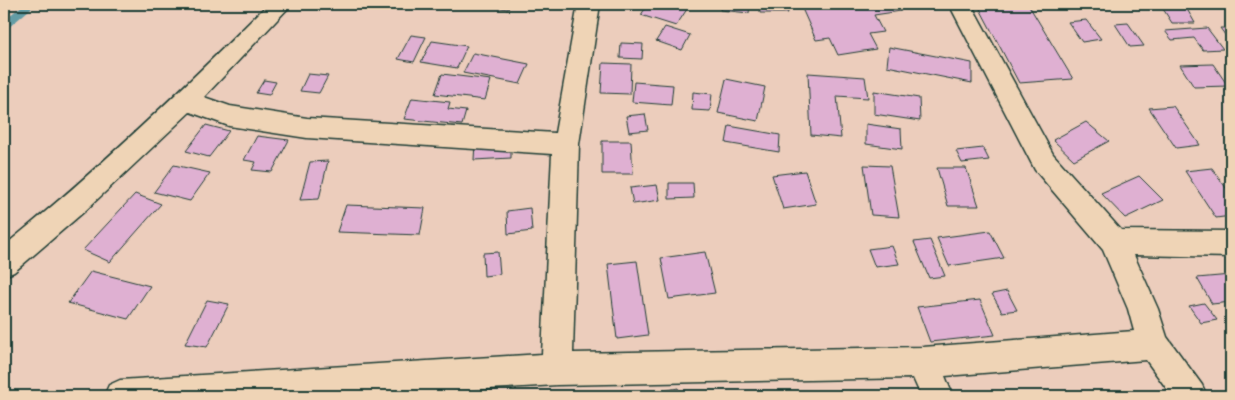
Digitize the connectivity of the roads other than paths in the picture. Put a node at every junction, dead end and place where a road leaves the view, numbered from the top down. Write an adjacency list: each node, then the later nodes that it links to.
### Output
1 (281, 4): 4 (street)
2 (589, 4): 5 (street)
3 (960, 4): 6 (street)
4 (187, 101): 5 (street); 8 (street)
5 (566, 144): 11 (street)
6 (1114, 242): 7 (street); 9 (street)
7 (1231, 244)
8 (4, 262)
9 (1154, 344): 10 (street); 14 (street)
10 (923, 362): 11 (street); 13 (street)
11 (557, 369): 12 (street)
12 (120, 396)
13 (937, 396)
14 (1191, 396)

